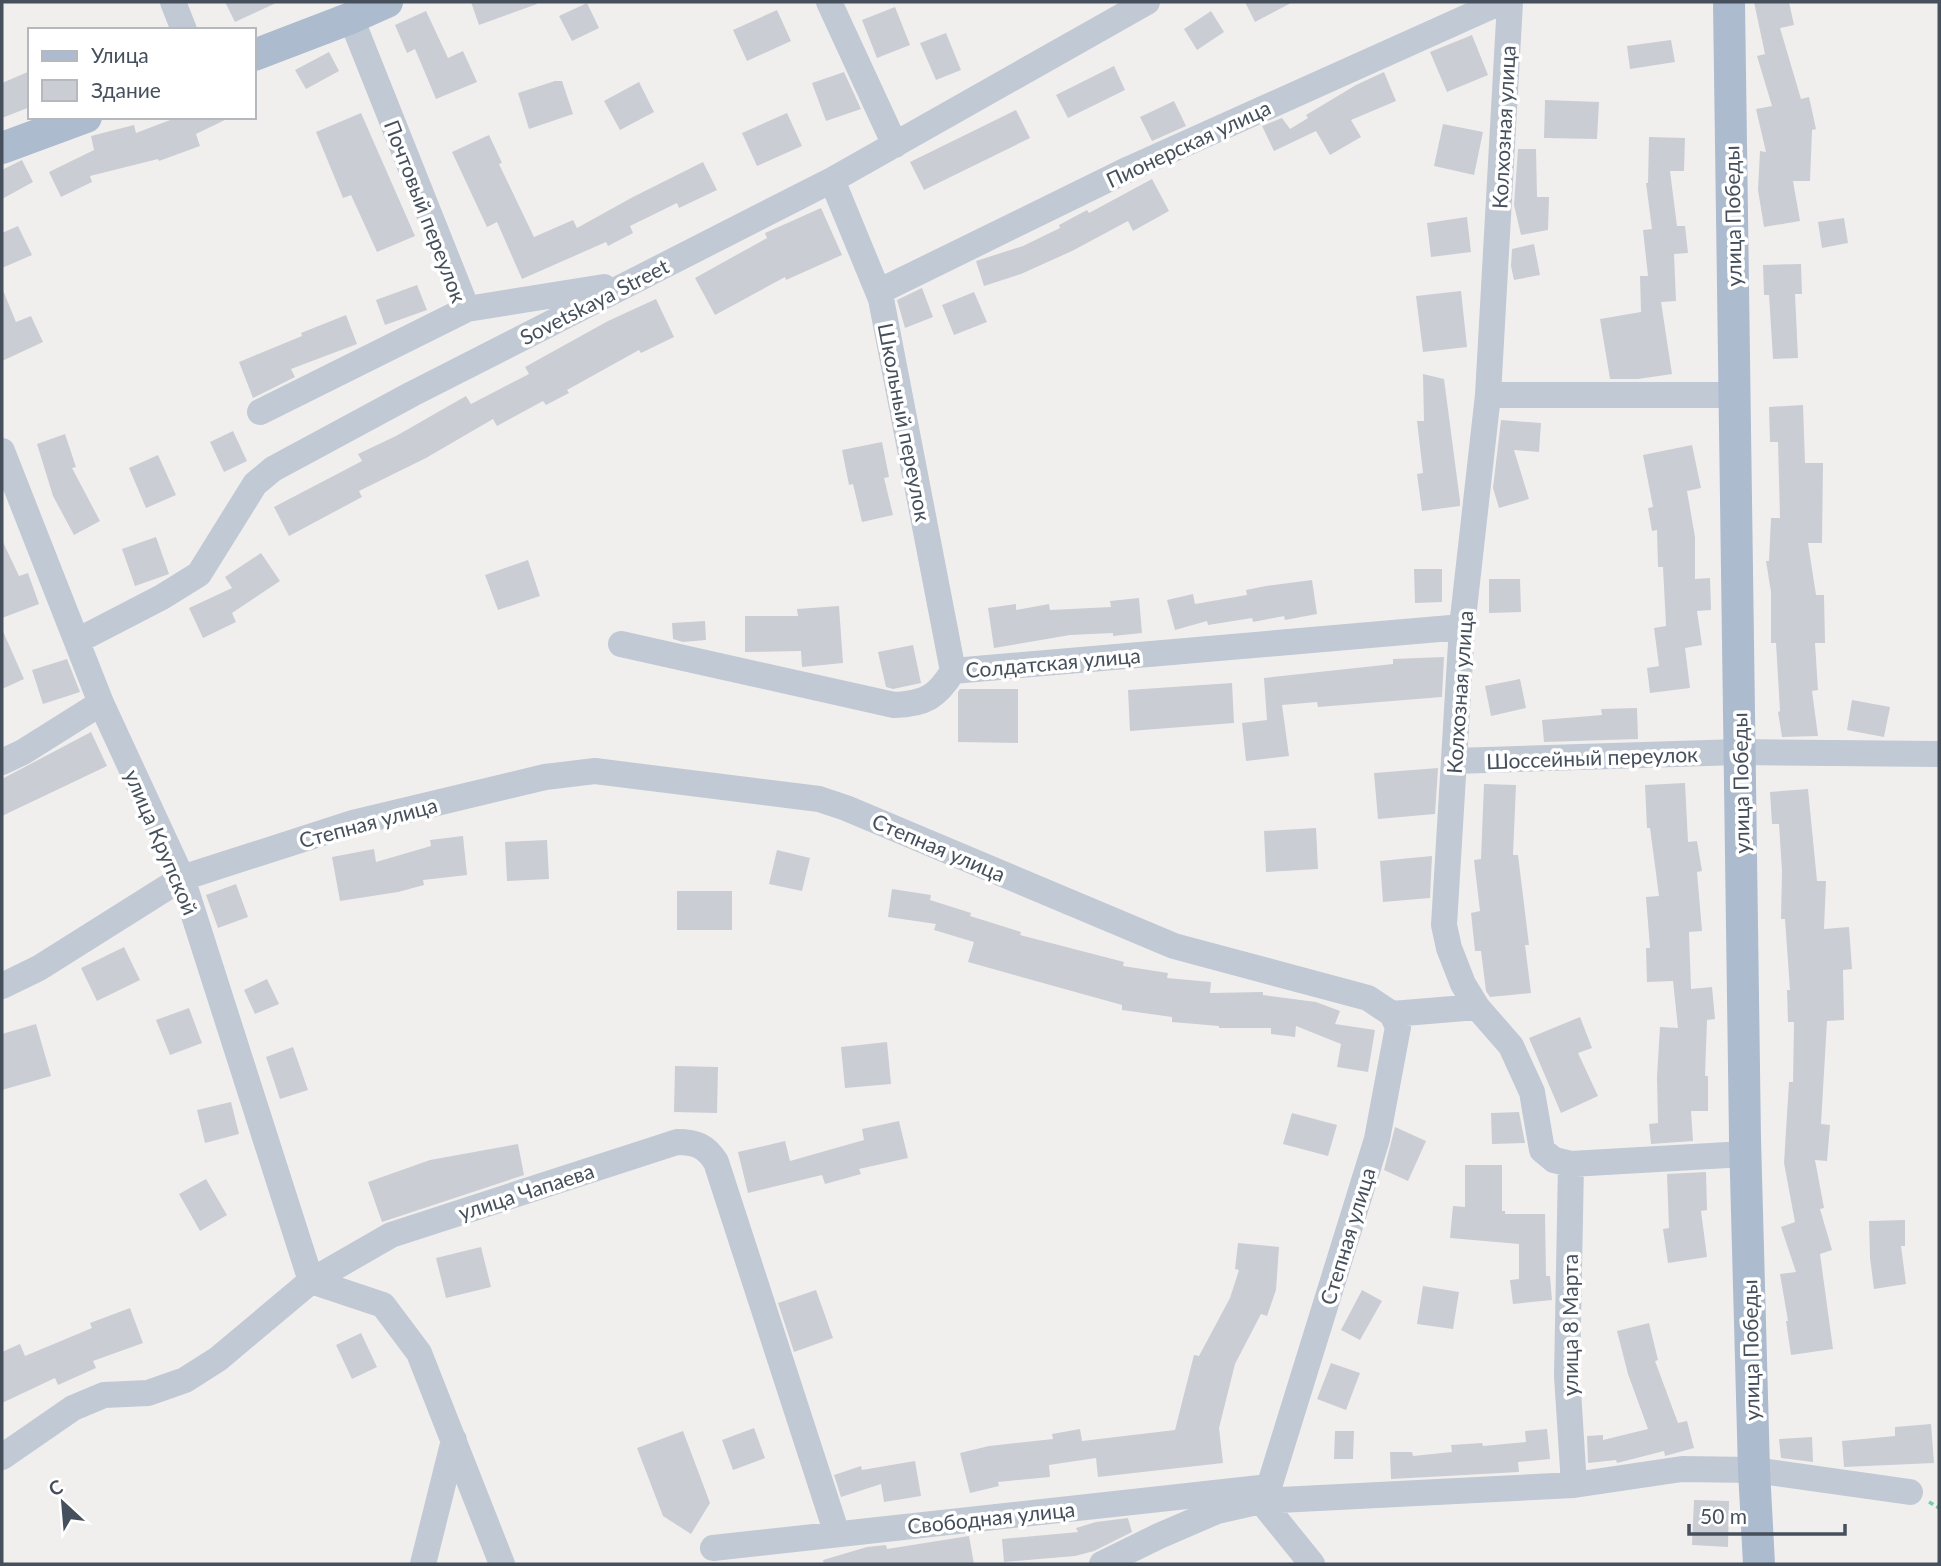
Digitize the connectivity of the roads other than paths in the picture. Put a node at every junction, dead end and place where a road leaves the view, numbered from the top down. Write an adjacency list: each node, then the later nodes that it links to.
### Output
1 (173, 2): 9 (street)
2 (387, 2): 8 (main road)
3 (829, 2): 12 (street)
4 (1147, 2): 12 (street, Sovetskaya Street)
5 (1501, 2): 16 (street, Пионерская улица)
6 (1510, 2): 18 (street, Колхозная улица)
7 (1730, 2): 19 (main road, улица Победы)
8 (351, 18): 10 (main road); 17 (street, Почтовый переулок)
9 (183, 28)
10 (256, 54)
11 (81, 119): 13 (main road)
12 (895, 145): 14 (street, Sovetskaya Street)
13 (2, 148)
14 (832, 180): 15 (street, Sovetskaya Street); 16 (street, Школьный переулок)
15 (628, 284): 17 (street); 23 (street, Sovetskaya Street)
16 (878, 292): 25 (street, Школьный переулок)
17 (467, 309): 20 (street, Почтовый переулок)
18 (1488, 395): 19 (street); 22 (street, Колхозная улица)
19 (1734, 396): 27 (main road, улица Победы)
20 (260, 412)
21 (2, 451): 23 (street, улица Крупской)
22 (1462, 627): 25 (street, Солдатская улица); 29 (street, Колхозная улица)
23 (77, 641): 26 (street, улица Крупской)
24 (621, 644): 25 (street, Солдатская улица)
25 (953, 671)
26 (102, 703): 30 (street); 31 (street, улица Крупской)
27 (1739, 752): 28 (street, Шоссейный переулок); 29 (street, Шоссейный переулок); 35 (main road, улица Победы)
28 (1939, 754)
29 (1454, 761): 33 (street, Колхозная улица)
30 (2, 762)
31 (182, 878): 32 (street, Степная улица); 34 (street, Степная улица); 37 (street, улица Крупской)
32 (2, 986)
33 (1476, 1007): 34 (street); 36 (street, Колхозная улица)
34 (1392, 1014): 43 (street, Степная улица)
35 (1745, 1154): 36 (street); 40 (main road, улица Победы)
36 (1571, 1164): 41 (street, улица 8 Марта)
37 (311, 1282): 38 (street); 39 (street, улица Чапаева); 44 (street, улица Чапаева)
38 (454, 1440): 46 (street); 47 (street)
39 (2, 1457)
40 (1754, 1470): 41 (street); 42 (street); 50 (main road, улица Победы)
41 (1574, 1485): 43 (street)
42 (1910, 1492)
43 (1265, 1494): 44 (street, Свободная улица); 48 (street); 49 (street)
44 (837, 1534): 45 (street, Свободная улица)
45 (713, 1548)
46 (423, 1564)
47 (502, 1564)
48 (1102, 1564)
49 (1311, 1564)
50 (1759, 1564)

